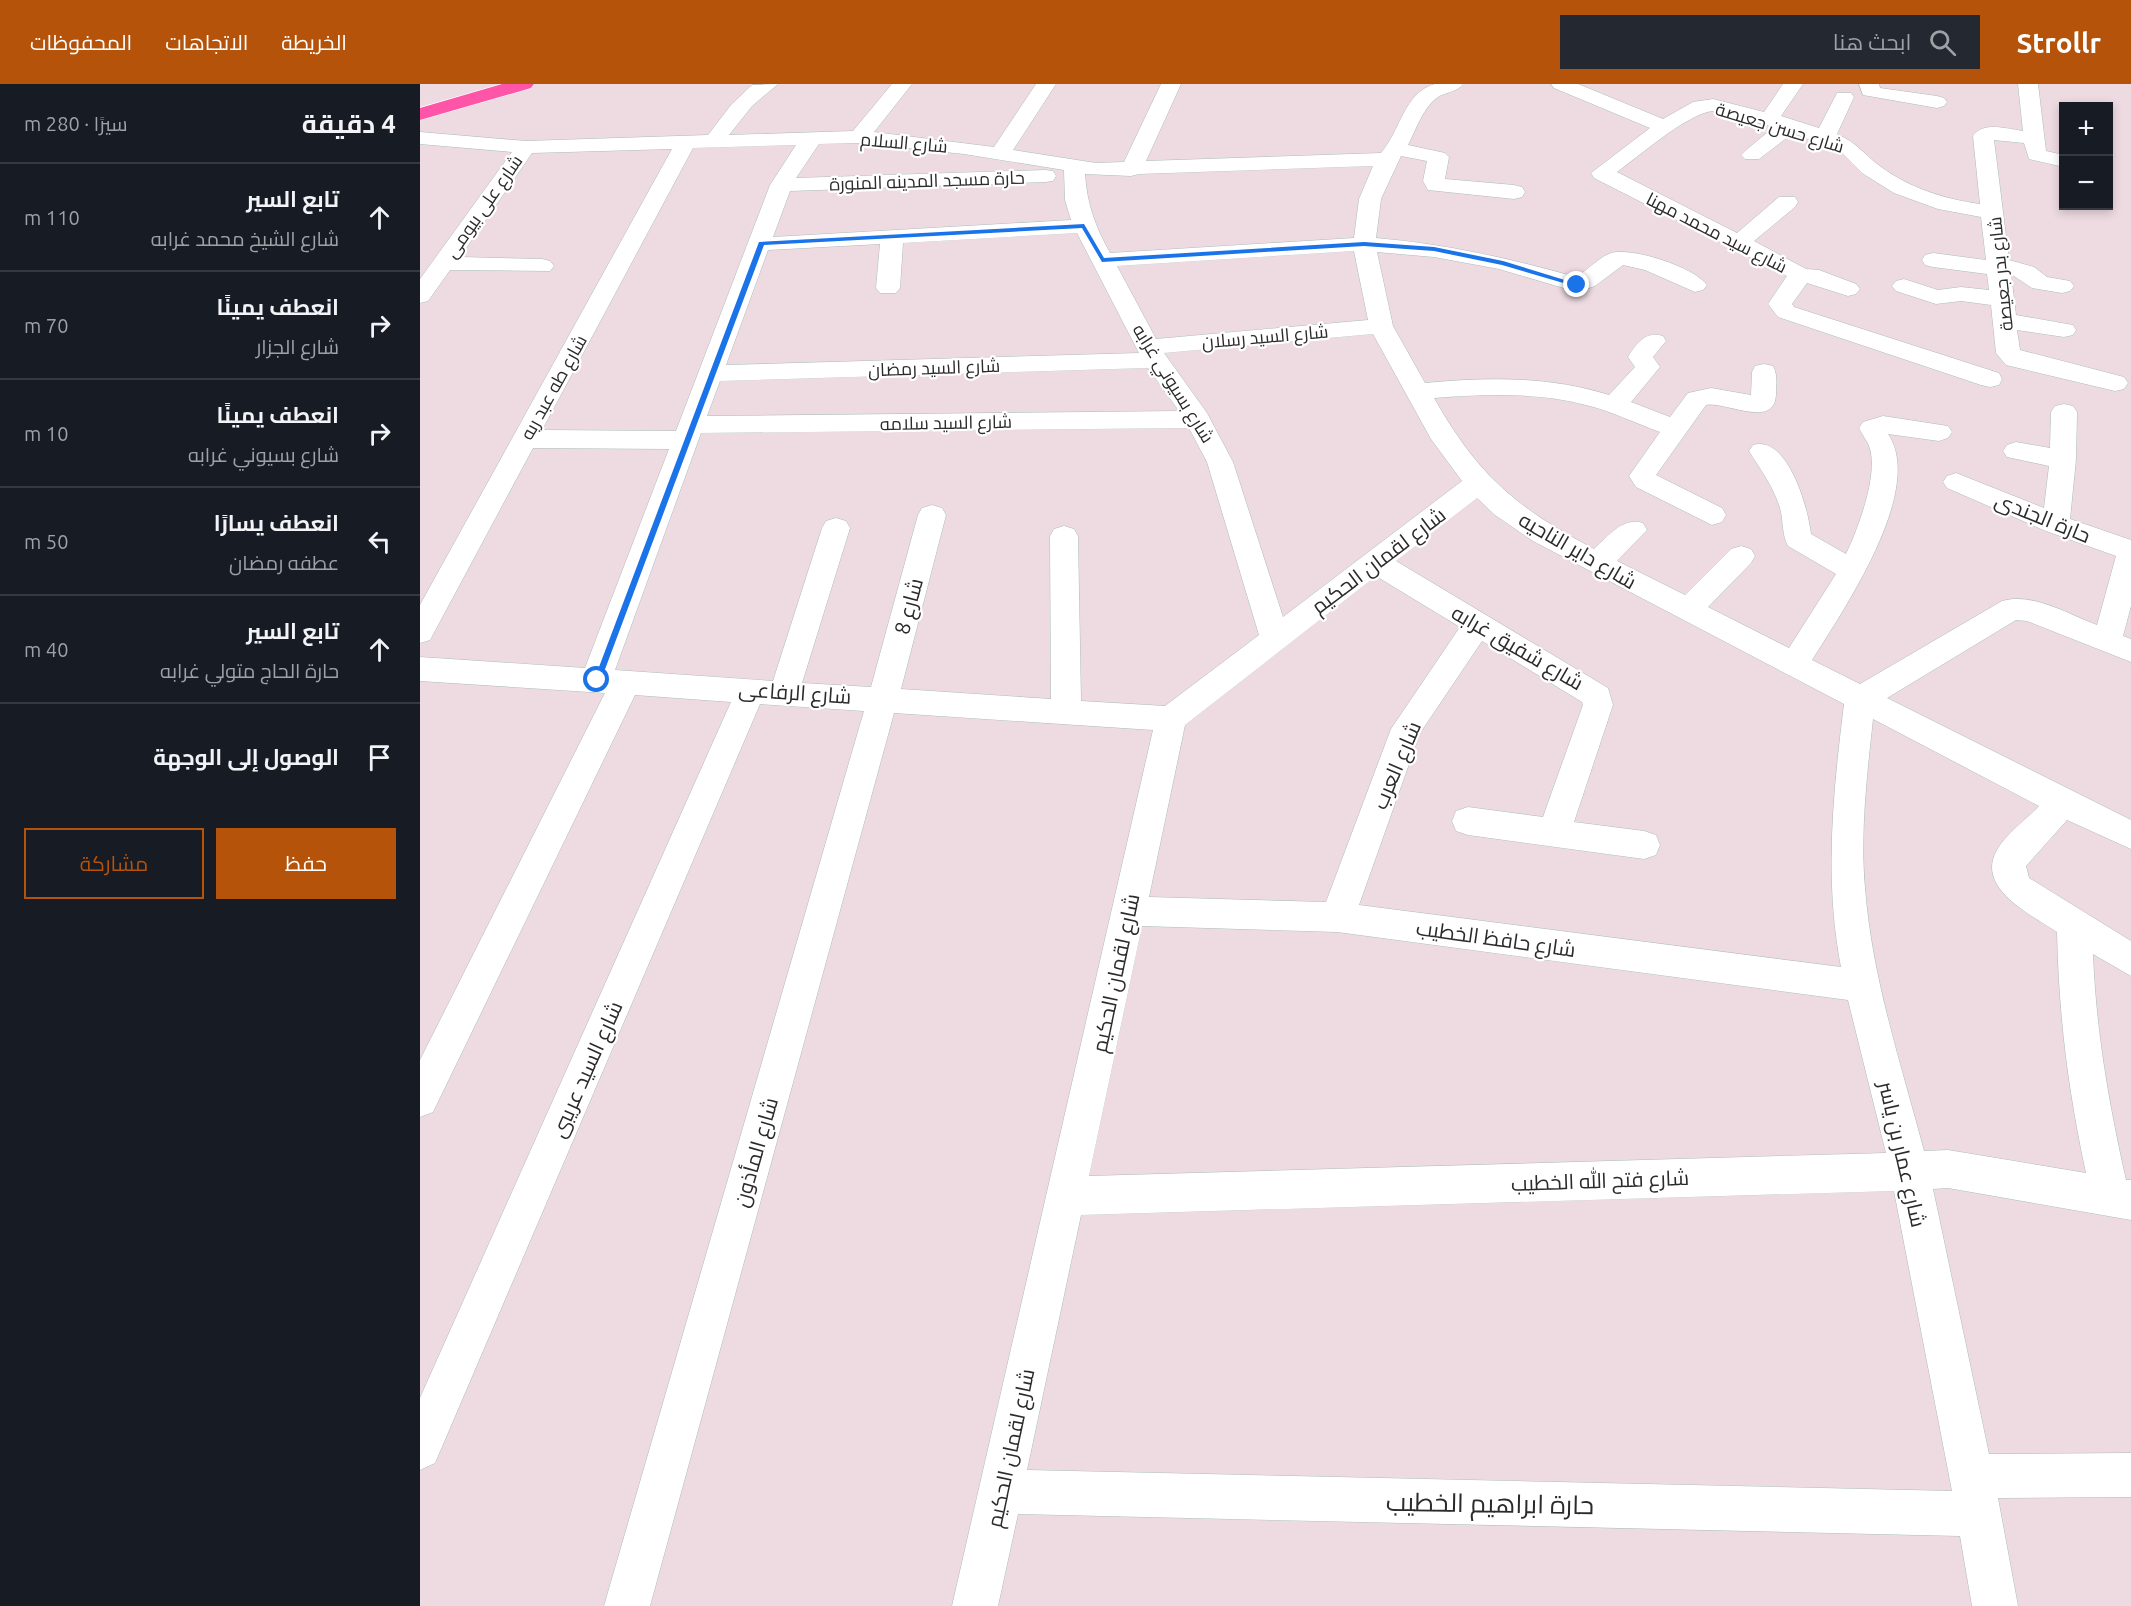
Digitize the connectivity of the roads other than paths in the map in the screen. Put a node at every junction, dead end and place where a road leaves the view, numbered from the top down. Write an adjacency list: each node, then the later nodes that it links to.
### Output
1 (524, 84): 13 (highway)
2 (768, 84): 21 (street)
3 (902, 84): 16 (street)
4 (1046, 84): 24 (street)
5 (1171, 84): 28 (street)
6 (1561, 84): 15 (street)
7 (1793, 84): 14 (street)
8 (1869, 84): 12 (street)
9 (2028, 84): 19 (street)
10 (1428, 93): 25 (street, شارع داير الناحيه)
11 (1844, 97): 18 (street)
12 (1937, 102)
13 (420, 114)
14 (1777, 124): 15 (street, شارع حسن جعيصة); 18 (street, شارع حسن جعيصة); 26 (street)
15 (1662, 128): 36 (street, شارع سيد محمد مهنا)
16 (859, 137): 20 (street, شارع السلام); 24 (street, شارع السلام)
17 (420, 138): 23 (street, شارع السلام)
18 (1825, 138): 33 (street, شارع حسن جعيصة)
19 (2033, 138): 27 (street); 33 (street, شارع بدر جعيصة)
20 (813, 139): 21 (street, شارع السلام); 30 (street)
21 (714, 141): 22 (street, شارع السلام)
22 (686, 142): 23 (street, شارع السلام); 69 (street, شارع طه عبد ربه)
23 (526, 147): 41 (street, شارع على بيومى)
24 (1000, 154): 29 (street, شارع السلام)
25 (1391, 154): 28 (street, شارع السلام); 31 (street, شارع السلام); 38 (street, شارع داير الناحيه)
26 (1752, 155)
27 (2059, 160)
28 (1131, 170): 29 (street, شارع السلام)
29 (1074, 171): 30 (street, حارة مسجد المدينه المنورة); 34 (street, شارع بسيوني غرابه)
30 (781, 185): 37 (street)
31 (1514, 192)
32 (1787, 202): 36 (street)
33 (1994, 212): 43 (street, شارع بدر جعيصة)
34 (1084, 226): 35 (street); 39 (street, شارع بسيوني غرابه)
35 (892, 236): 37 (street); 48 (street)
36 (1738, 243): 44 (street, شارع سيد محمد مهنا)
37 (761, 244): 58 (street)
38 (1364, 244): 39 (street); 45 (street); 52 (street, شارع داير الناحيه)
39 (1102, 260): 55 (street, شارع بسيوني غرابه)
40 (1933, 260): 43 (street)
41 (443, 263): 42 (street); 50 (street, شارع على بيومى)
42 (542, 266)
43 (1999, 268): 47 (street); 51 (street, شارع بدر جعيصة)
44 (1799, 278): 49 (street); 56 (street, شارع سيد محمد مهنا)
45 (1695, 285)
46 (1904, 286): 51 (street)
47 (2062, 286)
48 (888, 288)
49 (1848, 289)
50 (420, 296)
51 (2004, 310): 53 (street); 60 (street, شارع بدر جعيصة)
52 (1381, 326): 55 (street, شارع السيد رسلان); 62 (street, شارع داير الناحيه)
53 (2064, 330)
54 (1654, 340): 63 (street)
55 (1152, 354): 58 (street, شارع السيد رمضان); 65 (street, شارع بسيوني غرابه)
56 (1922, 357): 59 (street, شارع سيد محمد مهنا); 61 (street)
57 (1764, 372): 66 (street)
58 (712, 373): 67 (street)
59 (1990, 379)
60 (2115, 382)
61 (1918, 384)
62 (1417, 392): 63 (street); 74 (street, شارع داير الناحيه)
63 (1613, 406): 66 (street)
64 (2064, 412): 72 (street)
65 (1198, 419): 67 (street, شارع السيد سلامه); 89 (street, شارع بسيوني غرابه)
66 (1676, 429): 76 (street)
67 (690, 432): 69 (street, شارع السيد سلامه); 93 (street)
68 (1939, 432): 85 (street)
69 (525, 439): 88 (street, شارع طه عبد ربه)
70 (2016, 451): 72 (street)
71 (1762, 452): 85 (street)
72 (2063, 459): 77 (street)
73 (1956, 482): 77 (street, حارة الجندى)
74 (1478, 483): 83 (street, شارع لقمان الحكيم); 84 (street, شارع داير الناحيه)
75 (932, 515): 95 (street, شارع 8)
76 (1712, 515)
77 (2056, 524): 81 (street, حارة الجندى)
78 (836, 528): 94 (street, شارع السيد عريبى)
79 (1633, 530): 84 (street)
80 (1064, 536): 97 (street)
81 (2131, 551): 90 (street)
82 (1741, 556): 86 (street)
83 (1375, 562): 87 (street, شارع شفيق غرابه); 89 (street, شارع لقمان الحكيم)
84 (1597, 563): 86 (street, شارع داير الناحيه)
85 (1851, 570): 91 (street)
86 (1688, 610): 91 (street, شارع داير الناحيه)
87 (1478, 624): 101 (street, شارع شفيق غرابه); 105 (street, شارع العرب)
88 (420, 632)
89 (1275, 639): 98 (street, شارع لقمان الحكيم)
90 (2119, 646): 96 (street)
91 (1794, 665): 96 (street, شارع داير الناحيه)
92 (420, 669): 93 (street, شارع الرفاعى)
93 (611, 681): 94 (street, شارع الرفاعى); 109 (street)
94 (767, 691): 95 (street, شارع الرفاعى); 113 (street, شارع السيد عريبى)
95 (883, 698): 97 (street, شارع الرفاعى); 117 (street, شارع المأذون)
96 (1860, 699): 99 (street, شارع داير الناحيه); 108 (street, شارع عمار بن ياسر)
97 (1066, 711): 98 (street, شارع الرفاعى)
98 (1171, 719): 104 (street, شارع لقمان الحكيم)
99 (2063, 803): 102 (street, شارع داير الناحيه); 106 (street)
100 (1468, 821): 101 (street)
101 (1554, 833): 103 (street)
102 (2131, 835)
103 (1644, 845)
104 (1129, 910): 105 (street, شارع حافظ الخطيب); 111 (street, شارع لقمان الحكيم)
105 (1337, 917): 108 (street, شارع حافظ الخطيب)
106 (2074, 923): 107 (street); 112 (street)
107 (2131, 960)
108 (1862, 986): 110 (street, شارع عمار بن ياسر)
109 (420, 1100)
110 (1909, 1171): 111 (street, شارع فتح الله الخطيب); 112 (street, شارع فتح الله الخطيب); 116 (street, شارع عمار بن ياسر)
111 (1066, 1196): 115 (street, شارع لقمان الحكيم)
112 (2120, 1198)
113 (420, 1448)
114 (2131, 1475): 116 (street, حارة ابراهيم الخطيب)
115 (1001, 1492): 116 (street, حارة ابراهيم الخطيب); 118 (street, شارع لقمان الحكيم)
116 (1976, 1495): 119 (street, شارع عمار بن ياسر)
117 (627, 1606)
118 (975, 1606)
119 (1995, 1606)

